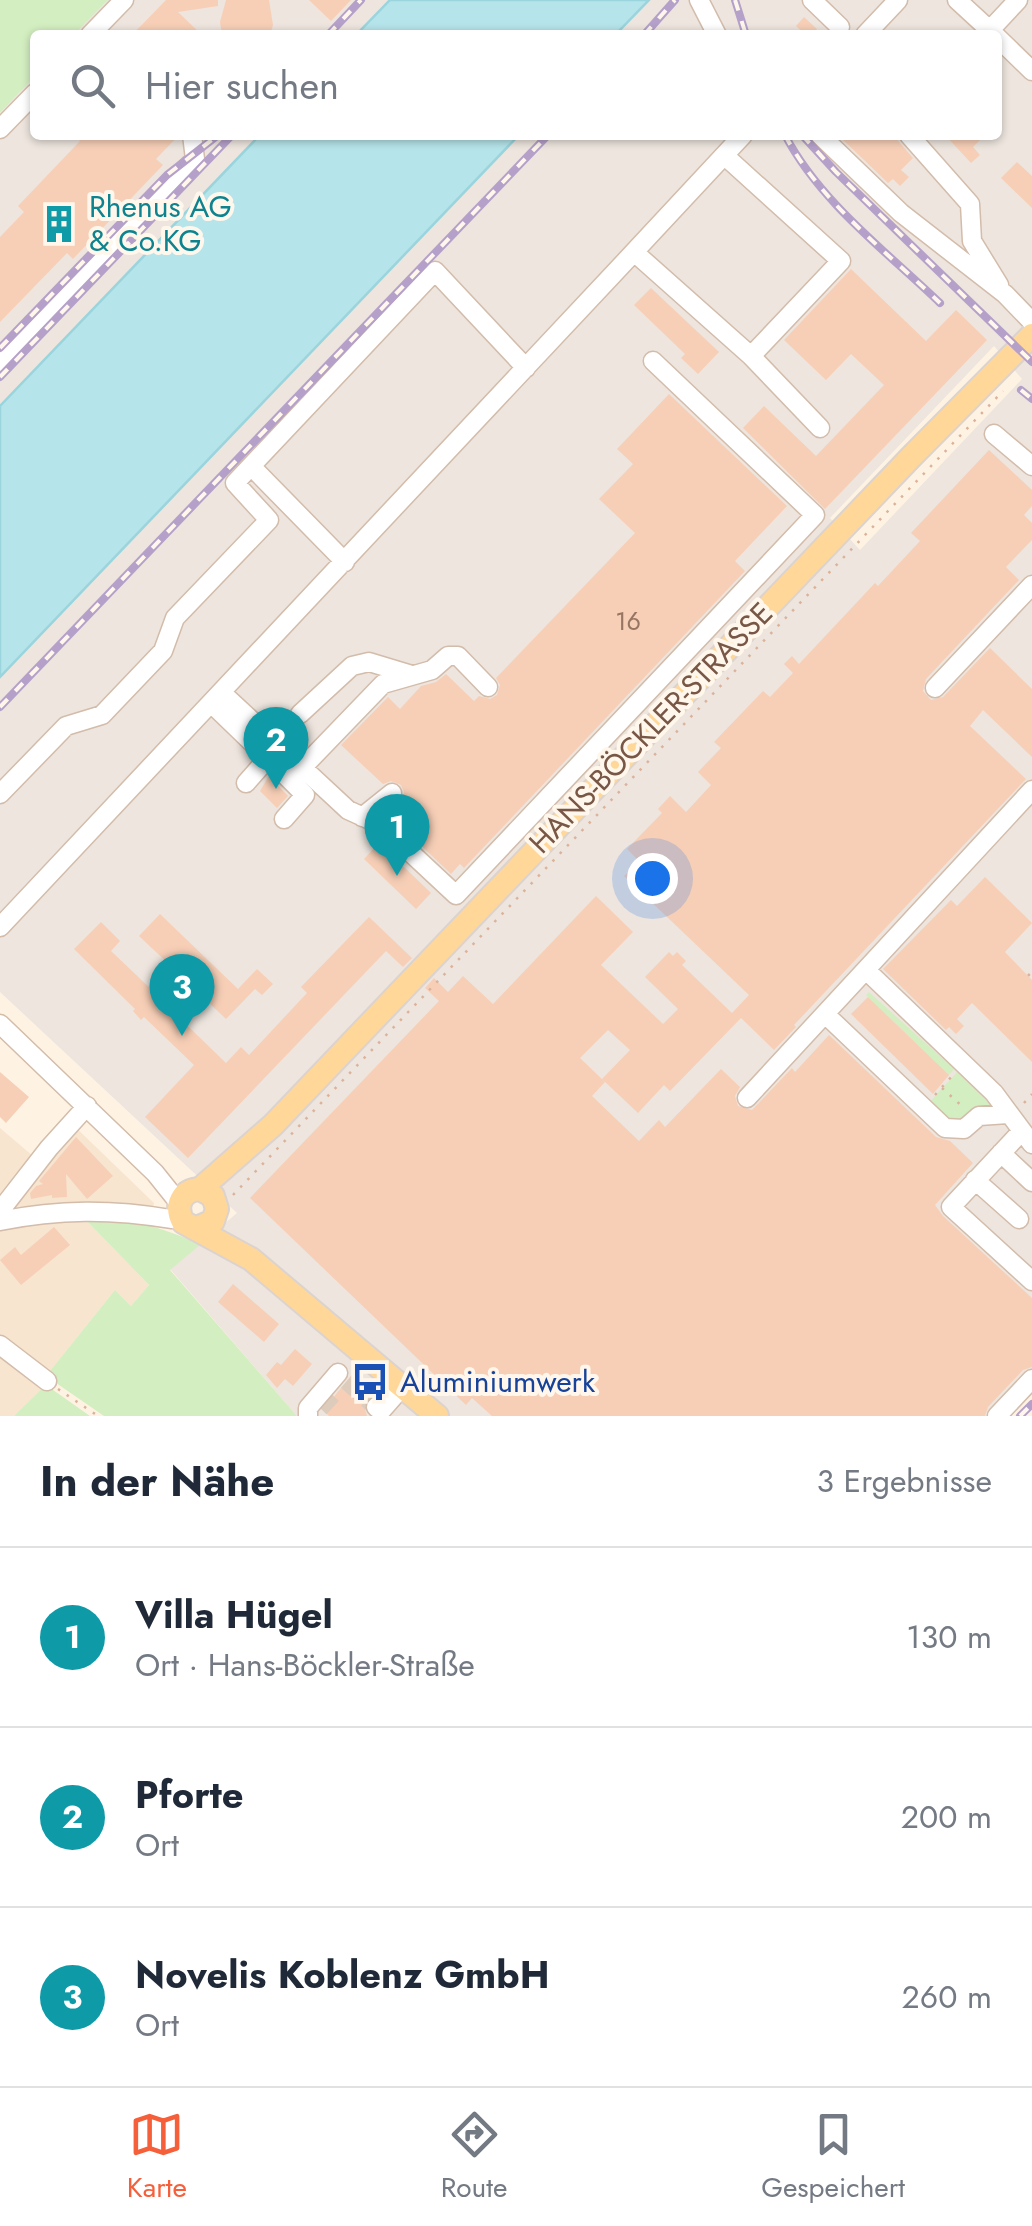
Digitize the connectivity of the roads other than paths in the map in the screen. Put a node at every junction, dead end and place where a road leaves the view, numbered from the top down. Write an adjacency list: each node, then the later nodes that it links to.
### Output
1 (124, 0): 8 (street)
2 (699, 0): 9 (street)
3 (812, 0): 7 (street)
4 (898, 0): 10 (street)
5 (957, 0): 11 (street)
6 (1018, 0): 12 (street)
7 (840, 27)
8 (98, 30)
9 (714, 30)
10 (871, 30)
11 (990, 30)
12 (997, 30)
13 (1002, 42): 14 (street)
14 (1032, 71)
15 (30, 98): 16 (street)
16 (0, 129)
17 (193, 140): 28 (street)
18 (739, 140): 21 (street)
19 (825, 140): 23 (street)
20 (913, 140): 23 (street)
21 (725, 156): 22 (street); 26 (street)
22 (634, 252): 26 (street); 29 (street)
23 (1005, 294): 24 (street)
24 (1032, 322)
25 (1032, 335): 56 (main road, HANS-BÖCKLER-STRASSE)
26 (751, 356): 30 (street)
27 (652, 361): 47 (street)
28 (0, 362)
29 (526, 368): 32 (street); 34 (street)
30 (820, 428)
31 (994, 434): 33 (street)
32 (251, 466): 34 (street); 46 (street)
33 (1032, 466)
34 (345, 562): 39 (street)
35 (1032, 586): 38 (street)
36 (412, 675): 37 (street); 40 (street); 42 (street)
37 (488, 687)
38 (936, 688)
39 (216, 697): 41 (street); 42 (street); 49 (street)
40 (300, 714)
41 (268, 758): 43 (street); 48 (street)
42 (302, 768): 47 (street)
43 (246, 784)
44 (1032, 790): 50 (street)
45 (392, 793): 47 (street)
46 (0, 794)
47 (362, 817)
48 (284, 819)
49 (0, 927)
50 (866, 970): 51 (street); 55 (street)
51 (825, 1014): 53 (street); 55 (street)
52 (0, 1024): 54 (street)
53 (746, 1098)
54 (87, 1106): 61 (street); 62 (street)
55 (1008, 1114): 57 (street)
56 (273, 1124): 61 (main road, HANS-BÖCKLER-STRASSE); 61 (main road, HANS-BÖCKLER-STRASSE)
57 (1026, 1138): 58 (street)
58 (1001, 1153): 59 (street); 60 (street)
59 (975, 1180): 63 (street); 65 (street)
60 (1032, 1182)
61 (205, 1202): 64 (street); 67 (main road)
62 (0, 1211)
63 (1019, 1219)
64 (0, 1221)
65 (1030, 1274)
66 (0, 1345): 69 (street)
67 (359, 1349): 70 (main road); 72 (street)
68 (1032, 1379): 74 (street)
69 (47, 1382)
70 (402, 1387): 71 (street); 73 (main road)
71 (378, 1411)
72 (314, 1413)
73 (435, 1415)
74 (997, 1416)

